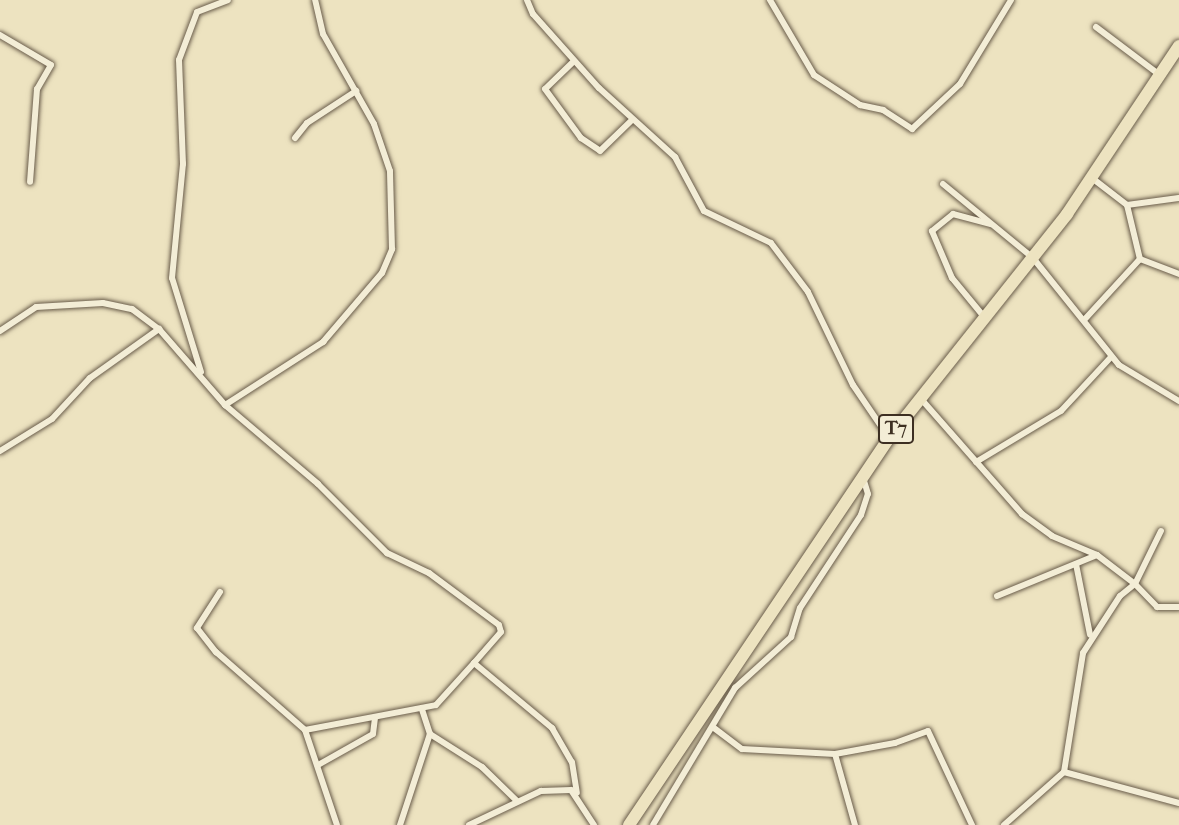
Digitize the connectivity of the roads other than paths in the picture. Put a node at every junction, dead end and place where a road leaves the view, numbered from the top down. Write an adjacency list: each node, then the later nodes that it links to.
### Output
1 (229, 0): 28 (street)
2 (315, 0): 11 (street)
3 (527, 0): 9 (street)
4 (770, 0): 5 (street)
5 (1011, 0)
6 (1096, 27): 10 (street)
7 (0, 35): 15 (street)
8 (1179, 46): 10 (highway, T7)
9 (574, 61): 12 (street); 12 (street)
10 (1160, 75): 14 (highway, T7)
11 (356, 91): 13 (street); 31 (street)
12 (632, 120): 32 (street)
13 (295, 138)
14 (1092, 178): 18 (street); 20 (highway, T7)
15 (30, 183)
16 (943, 184): 19 (street)
17 (1179, 198): 18 (street)
18 (1127, 205): 21 (street)
19 (993, 224): 20 (street); 23 (street)
20 (1033, 258): 23 (highway, T7); 24 (street)
21 (1140, 259): 22 (street); 24 (street)
22 (1179, 274)
23 (985, 318): 29 (highway, T7)
24 (1084, 318): 27 (street)
25 (159, 329): 26 (street); 28 (street); 33 (street)
26 (0, 331)
27 (1111, 357): 30 (street); 34 (street)
28 (203, 377): 31 (street)
29 (922, 400): 32 (highway, T7); 34 (street)
30 (1179, 401)
31 (225, 405): 44 (street)
32 (889, 438): 35 (highway, T7)
33 (0, 451)
34 (976, 462): 37 (street)
35 (863, 478): 47 (street); 60 (highway, T7)
36 (1161, 531): 39 (street)
37 (1097, 555): 38 (street); 39 (street)
38 (1076, 565): 41 (street); 43 (street)
39 (1135, 584): 42 (street); 43 (street)
40 (220, 592): 48 (street)
41 (997, 596)
42 (1179, 607)
43 (1090, 635): 52 (street)
44 (474, 663): 45 (street); 53 (street)
45 (422, 710): 46 (street); 49 (street)
46 (375, 718): 48 (street); 51 (street)
47 (714, 729): 50 (street); 61 (street)
48 (304, 730): 51 (street)
49 (430, 734): 54 (street); 57 (street)
50 (835, 754): 62 (street); 63 (street)
51 (318, 765): 56 (street)
52 (1064, 772): 55 (street); 64 (street)
53 (577, 793): 54 (street); 59 (street)
54 (517, 801): 58 (street)
55 (1179, 803)
56 (337, 825)
57 (400, 825)
58 (469, 825)
59 (594, 825)
60 (629, 825)
61 (653, 825)
62 (855, 825)
63 (972, 825)
64 (1004, 825)

